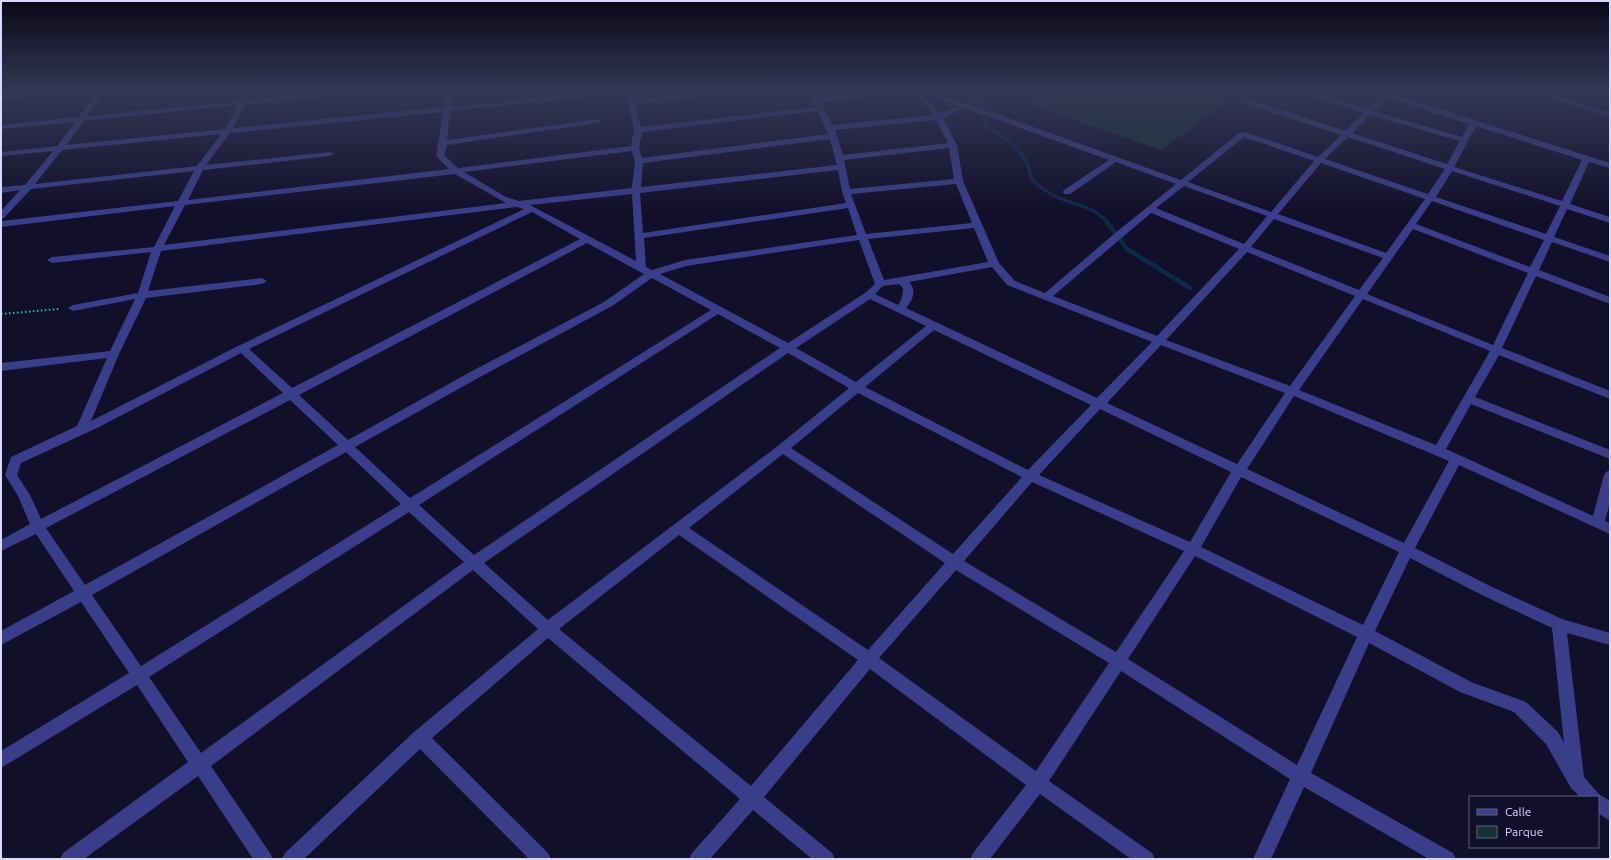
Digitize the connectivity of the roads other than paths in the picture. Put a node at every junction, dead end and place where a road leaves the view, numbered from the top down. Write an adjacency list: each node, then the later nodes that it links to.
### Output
1 (72, 131): 20 (street)
2 (235, 131): 14 (street)
3 (444, 131): 18 (street)
4 (531, 131): 18 (street)
5 (638, 131): 21 (street)
6 (838, 131): 15 (street)
7 (946, 131): 19 (street)
8 (1037, 131): 26 (street)
9 (1338, 131): 16 (street)
10 (1350, 131): 16 (street)
11 (1434, 131): 17 (street)
12 (1469, 131): 17 (street)
13 (1503, 131): 25 (street)
14 (227, 132): 20 (street); 32 (street)
15 (832, 132): 24 (street); 28 (street)
16 (1347, 134): 27 (street); 31 (street)
17 (1464, 140): 31 (street)
18 (443, 143): 33 (street)
19 (953, 145): 24 (street); 34 (street)
20 (60, 148): 22 (street); 36 (street)
21 (636, 148): 28 (street); 33 (street)
22 (1, 154)
23 (330, 154): 32 (street)
24 (840, 158): 30 (street)
25 (1588, 158): 29 (street); 45 (street)
26 (1115, 159): 35 (street); 40 (street)
27 (1320, 159): 35 (street); 41 (street); 48 (street)
28 (639, 161): 38 (street)
29 (1610, 166)
30 (841, 167): 38 (street); 39 (street)
31 (1450, 167): 41 (street); 45 (street)
32 (200, 168): 36 (street); 42 (street)
33 (456, 171): 42 (street); 43 (street)
34 (959, 181): 39 (street); 52 (street)
35 (1184, 183): 47 (street); 48 (street)
36 (29, 186): 37 (street); 49 (street)
37 (1, 190)
38 (636, 191): 43 (street); 54 (street)
39 (846, 192): 44 (street)
40 (1067, 192)
41 (1431, 197): 53 (street); 56 (street)
42 (183, 202): 51 (street); 59 (street)
43 (519, 204): 46 (street); 59 (street)
44 (851, 205): 54 (street); 55 (street)
45 (1565, 205): 50 (street); 56 (street)
46 (532, 209): 57 (street); 79 (street)
47 (1150, 209): 58 (street); 72 (street)
48 (1272, 214): 58 (street); 60 (street)
49 (1, 216)
50 (1610, 220)
51 (1, 224)
52 (977, 225): 55 (street); 63 (street)
53 (1410, 225): 60 (street); 64 (street)
54 (639, 236): 65 (street)
55 (862, 237): 65 (street); 68 (street)
56 (1549, 238): 61 (street); 64 (street)
57 (588, 239): 65 (street); 86 (street)
58 (1245, 248): 70 (street); 78 (street)
59 (157, 249): 62 (street); 71 (street)
60 (1388, 256): 70 (street)
61 (1610, 259)
62 (52, 260)
63 (994, 264): 66 (street); 72 (street)
64 (1534, 271): 73 (street); 81 (street)
65 (646, 272): 76 (street); 91 (street)
66 (900, 280): 68 (street); 75 (street)
67 (262, 281): 71 (street)
68 (880, 284): 69 (street)
69 (869, 295): 75 (street); 80 (street)
70 (1360, 295): 81 (street); 85 (street)
71 (142, 296): 74 (street); 82 (street)
72 (1046, 297): 78 (street)
73 (1610, 301)
74 (73, 308)
75 (899, 309): 77 (street)
76 (718, 310): 80 (street); 99 (street)
77 (933, 326): 84 (street); 89 (street)
78 (1159, 341): 85 (street); 89 (street)
79 (242, 348): 86 (street); 90 (street)
80 (788, 348): 84 (street); 106 (street)
81 (1496, 350): 87 (street); 88 (street)
82 (114, 354): 83 (street); 90 (street)
83 (1, 367)
84 (856, 387): 92 (street); 98 (street)
85 (1292, 391): 93 (street); 96 (street)
86 (290, 393): 91 (street); 101 (street)
87 (1610, 395)
88 (1470, 398): 93 (street); 94 (street)
89 (1098, 404): 96 (street); 98 (street)
90 (82, 429): 101 (street)
91 (347, 446): 99 (street); 108 (street)
92 (783, 448): 102 (street); 107 (street)
93 (1439, 451): 95 (street)
94 (1610, 455)
95 (1456, 459): 100 (street); 105 (street)
96 (1239, 470): 104 (street); 105 (street)
97 (1610, 475): 100 (street)
98 (1030, 476): 104 (street); 107 (street)
99 (410, 505): 106 (street); 116 (street)
100 (1604, 526)
101 (38, 527): 103 (street); 108 (street)
102 (679, 528): 110 (street); 114 (street)
103 (1, 546)
104 (1193, 549): 111 (street); 115 (street)
105 (1407, 550): 109 (street); 111 (street)
106 (474, 562): 110 (street); 119 (street)
107 (955, 562): 114 (street); 115 (street)
108 (84, 593): 112 (street); 116 (street)
109 (1559, 624): 113 (street); 121 (street)
110 (548, 629): 117 (street); 124 (street)
111 (1366, 634): 120 (street); 121 (street)
112 (1, 639)
113 (1610, 639)
114 (869, 658): 122 (street); 124 (street)
115 (1118, 661): 120 (street); 122 (street)
116 (140, 675): 118 (street); 119 (street)
117 (420, 738): 129 (street); 130 (street)
118 (1, 760)
119 (200, 764): 127 (street); 128 (street)
120 (1300, 776): 135 (street); 136 (street)
121 (1577, 782): 123 (street)
122 (1038, 784): 133 (street); 134 (street)
123 (1591, 796)
124 (751, 799): 131 (street); 132 (street)
125 (1599, 803): 126 (street)
126 (1610, 812)
127 (69, 859)
128 (264, 859)
129 (291, 859)
130 (542, 859)
131 (698, 859)
132 (826, 859)
133 (978, 859)
134 (1146, 859)
135 (1262, 859)
136 (1447, 859)

